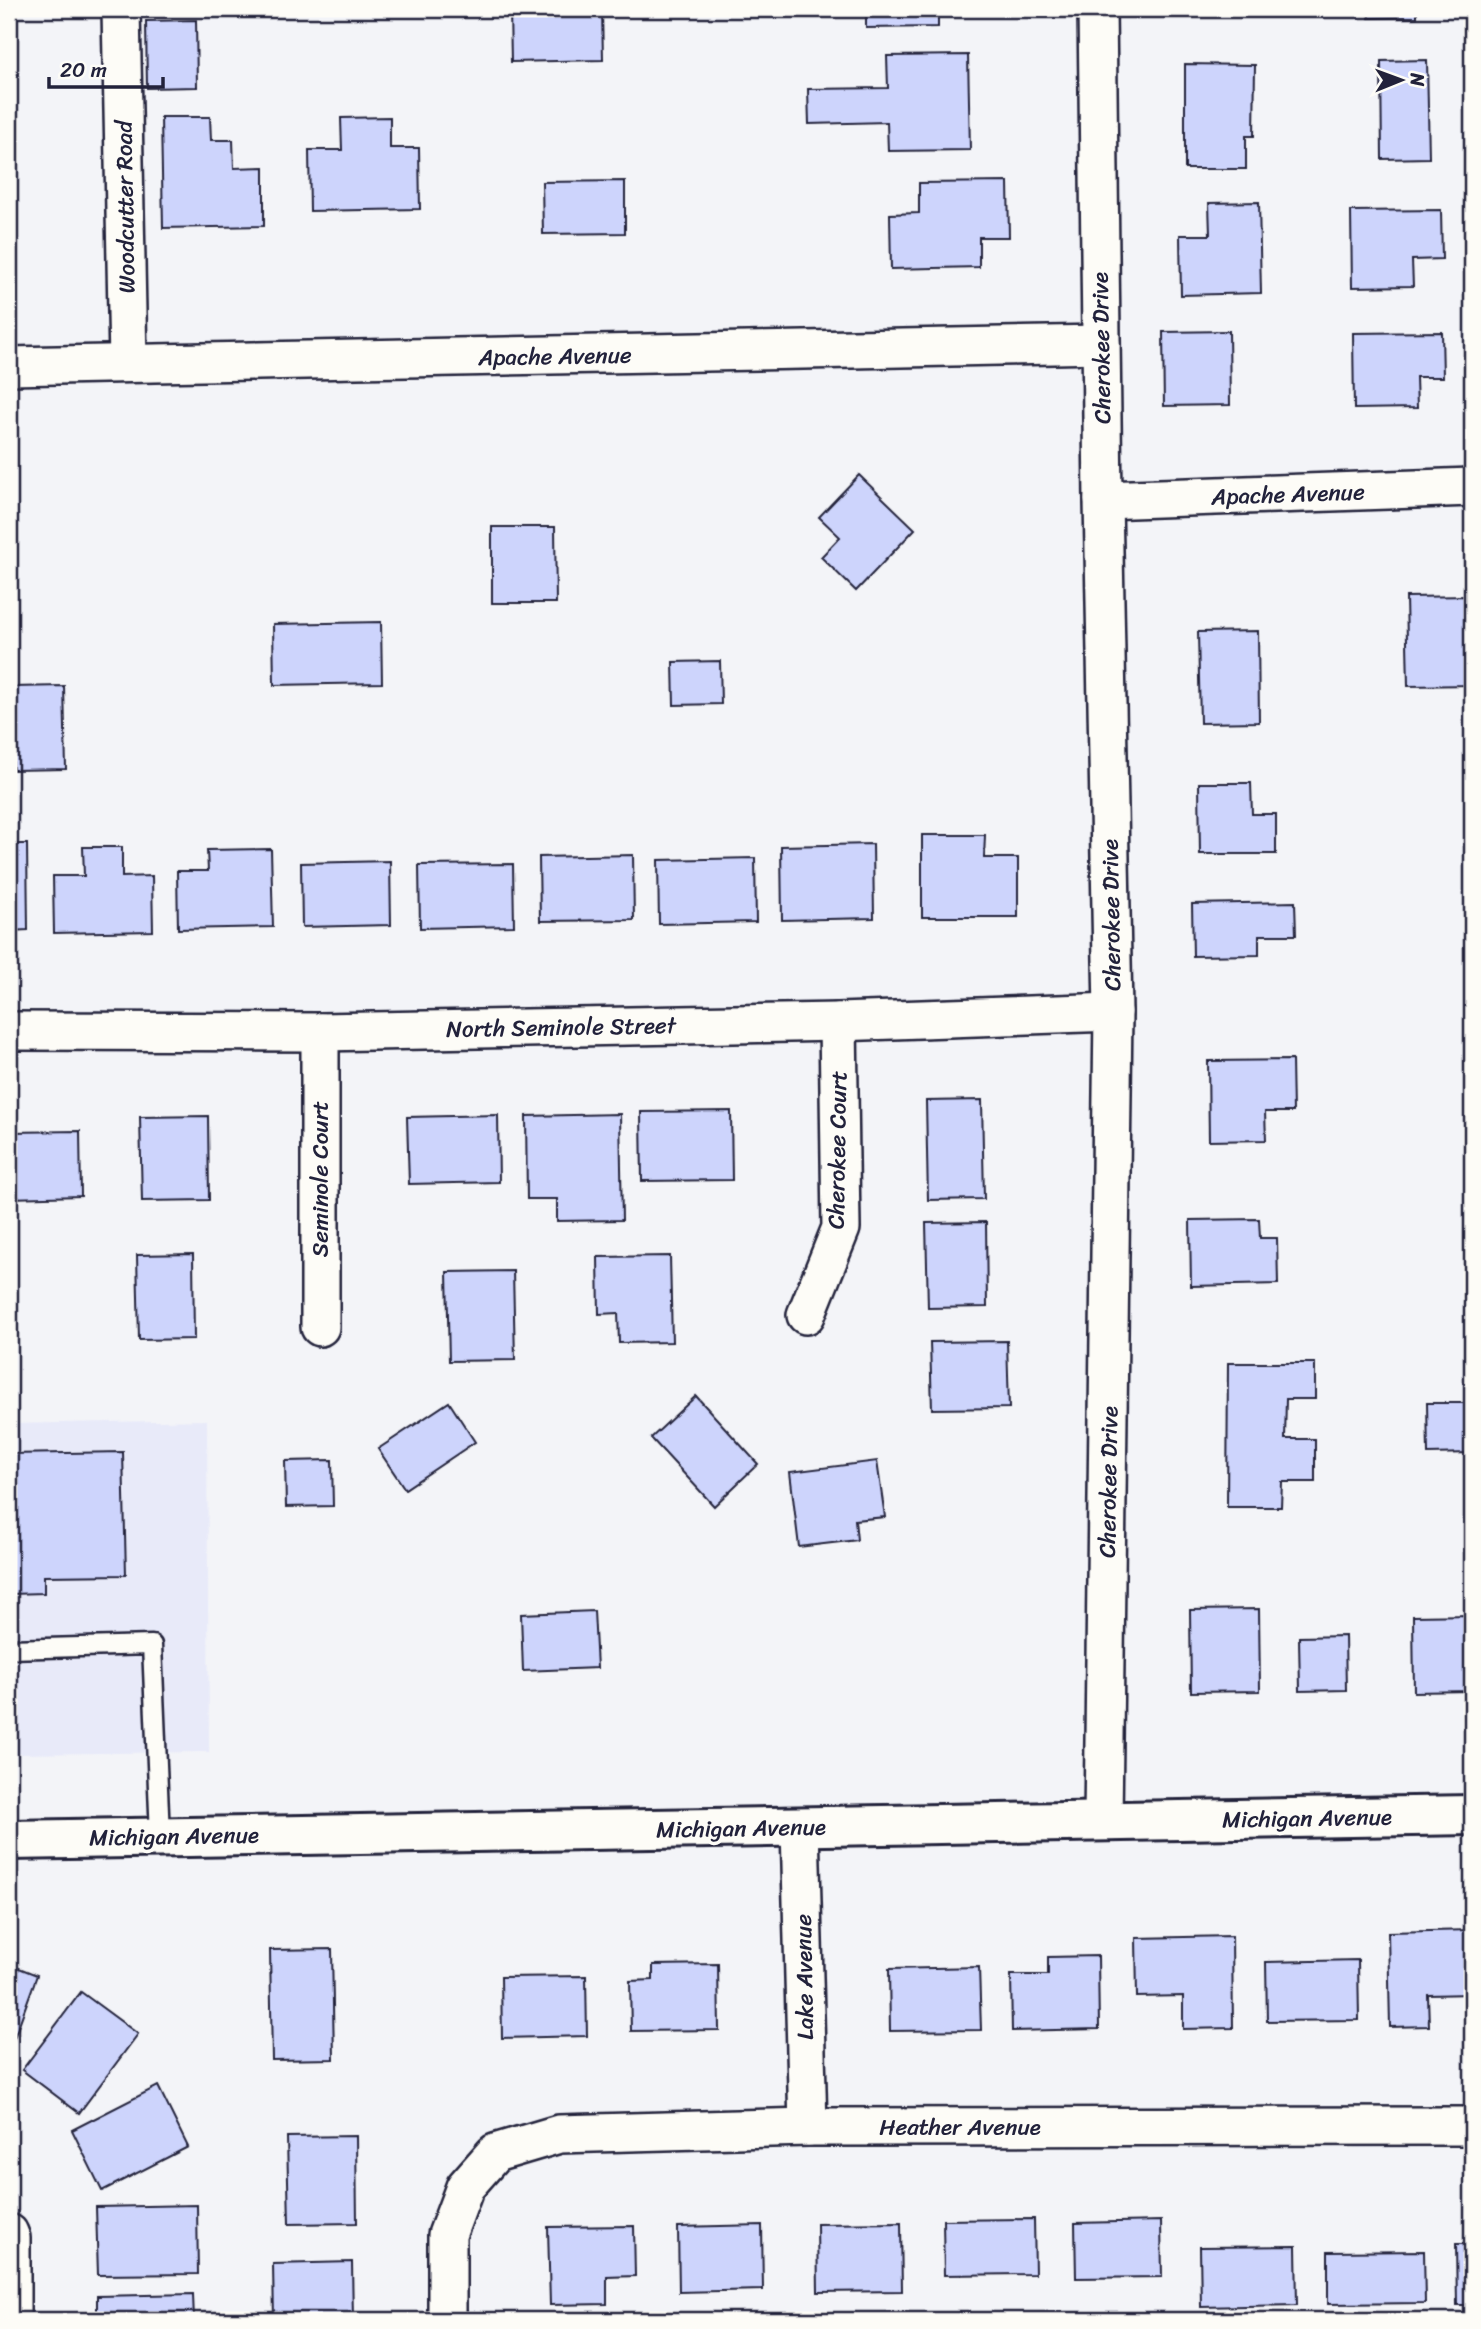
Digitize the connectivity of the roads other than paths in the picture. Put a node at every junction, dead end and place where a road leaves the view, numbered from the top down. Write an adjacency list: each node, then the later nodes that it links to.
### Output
1 (121, 9): 4 (street, Woodcutter Road)
2 (1097, 9): 3 (street, Cherokee Drive)
3 (1101, 344): 4 (street, Apache Avenue); 7 (street, Cherokee Drive)
4 (128, 363): 5 (street, Apache Avenue)
5 (9, 366)
6 (1472, 487): 7 (street, Apache Avenue)
7 (1103, 500): 8 (street, Cherokee Drive)
8 (1113, 1012): 9 (street, North Seminole Street); 16 (street, Cherokee Drive)
9 (838, 1022): 11 (street, North Seminole Street); 12 (street, Cherokee Court)
10 (9, 1031): 11 (street, North Seminole Street)
11 (320, 1032): 13 (street, Seminole Court)
12 (806, 1315)
13 (320, 1327)
14 (9, 1649): 18 (lane)
15 (1472, 1815): 16 (main road, Michigan Avenue)
16 (1103, 1821): 17 (main road, Michigan Avenue)
17 (800, 1827): 18 (main road, Michigan Avenue); 21 (street, Lake Avenue)
18 (160, 1836): 19 (main road, Michigan Avenue)
19 (9, 1840)
20 (1472, 2126): 21 (street, Heather Avenue)
21 (808, 2127): 24 (street, Heather Avenue)
22 (9, 2233): 23 (street)
23 (11, 2320)
24 (447, 2320)

